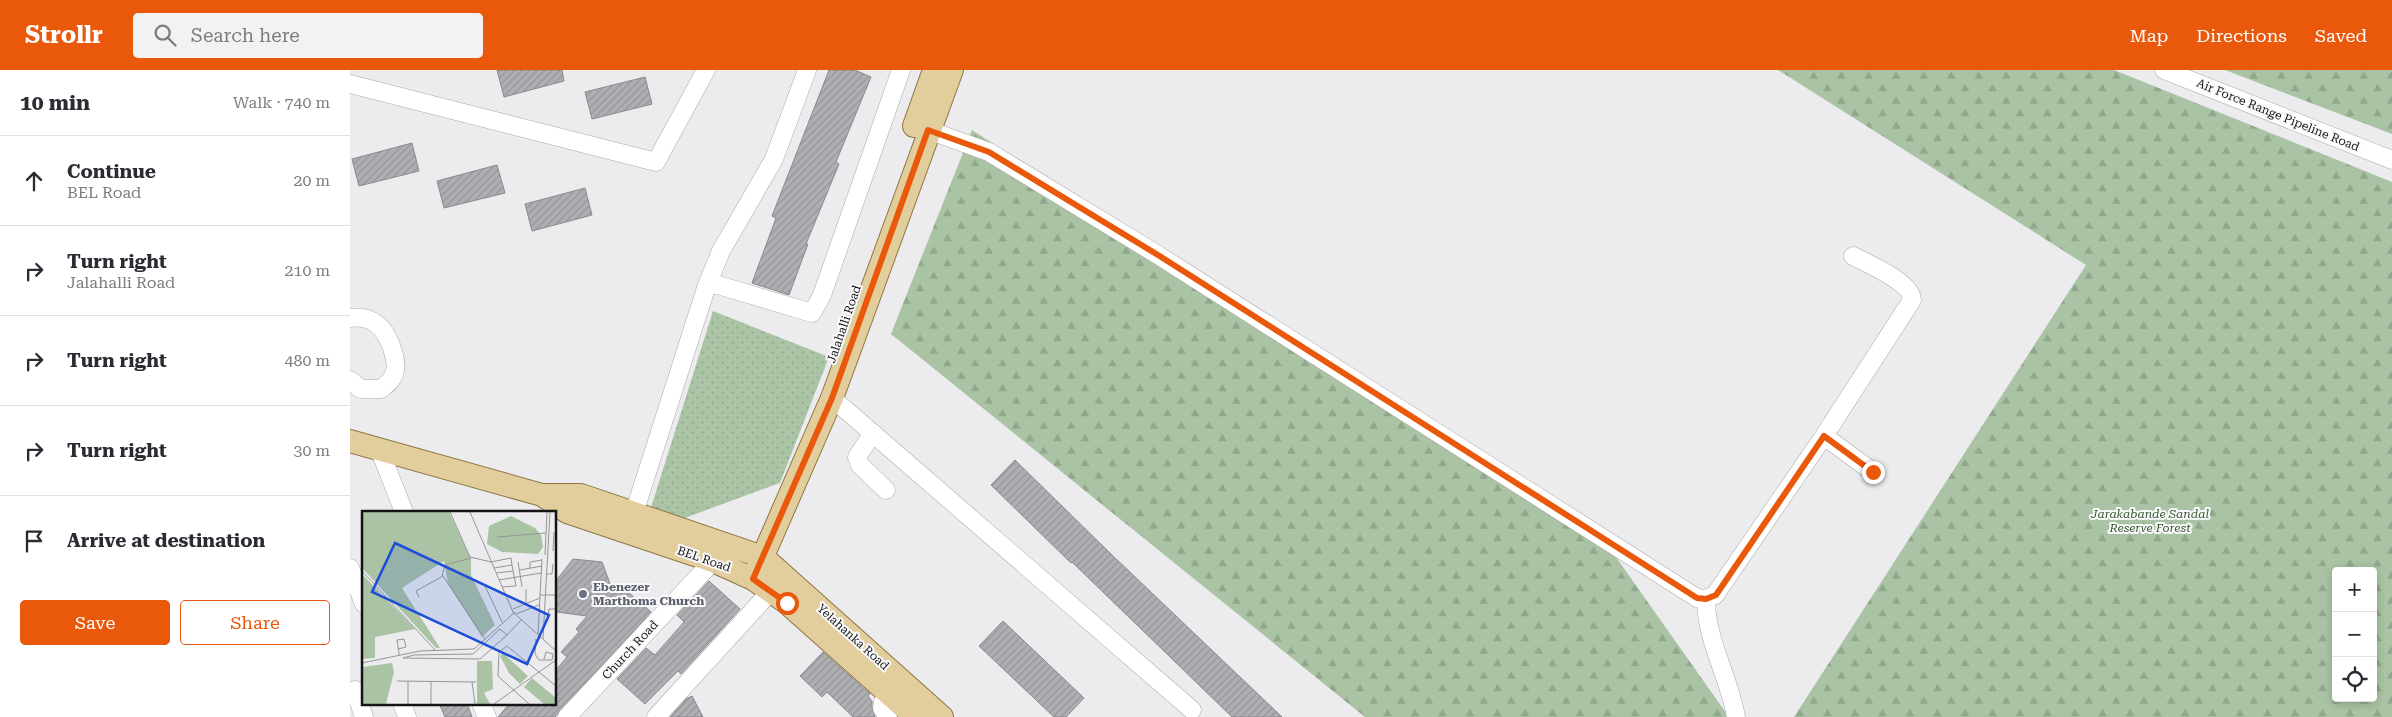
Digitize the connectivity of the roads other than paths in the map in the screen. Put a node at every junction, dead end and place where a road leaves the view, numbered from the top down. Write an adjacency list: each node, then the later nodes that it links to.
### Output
1 (706, 70): 7 (street)
2 (807, 70): 12 (street)
3 (901, 70): 12 (street)
4 (934, 70): 25 (main road, Jalahalli Road)
5 (952, 70): 8 (main road, Jalahalli Road)
6 (2164, 70): 9 (street, Air Force Range Pipeline Road)
7 (350, 84)
8 (928, 130): 15 (main road, Jalahalli Road); 30 (street)
9 (2392, 160)
10 (734, 246): 12 (street)
11 (1853, 256): 17 (street)
12 (713, 279): 24 (street)
13 (350, 318): 14 (street)
14 (350, 380)
15 (832, 398): 16 (street); 25 (main road, Jalahalli Road)
16 (873, 433): 21 (street); 35 (street)
17 (1824, 436): 20 (street); 30 (street)
18 (350, 441): 19 (main road, BEL Road)
19 (380, 451): 22 (main road, BEL Road); 23 (street)
20 (1873, 472)
21 (886, 490)
22 (542, 494): 24 (main road, BEL Road); 26 (main road, BEL Road)
23 (404, 511)
24 (638, 515): 25 (main road, BEL Road)
25 (756, 554): 28 (main road, Jalahalli Road); 43 (main road, Yelahanka Road)
26 (713, 561): 28 (main road, BEL Road); 40 (street, Church Road)
27 (350, 568): 29 (street)
28 (755, 581): 32 (main road, BEL Road); 36 (street)
29 (362, 599)
30 (1706, 599): 44 (street)
31 (354, 690): 37 (street)
32 (890, 695): 41 (street); 42 (main road, BEL Road)
33 (402, 704): 38 (street)
34 (481, 704): 39 (street)
35 (1192, 710)
36 (661, 715)
37 (364, 717)
38 (407, 717)
39 (487, 717)
40 (567, 717)
41 (888, 717)
42 (913, 717)
43 (942, 717)
44 (1736, 717)

